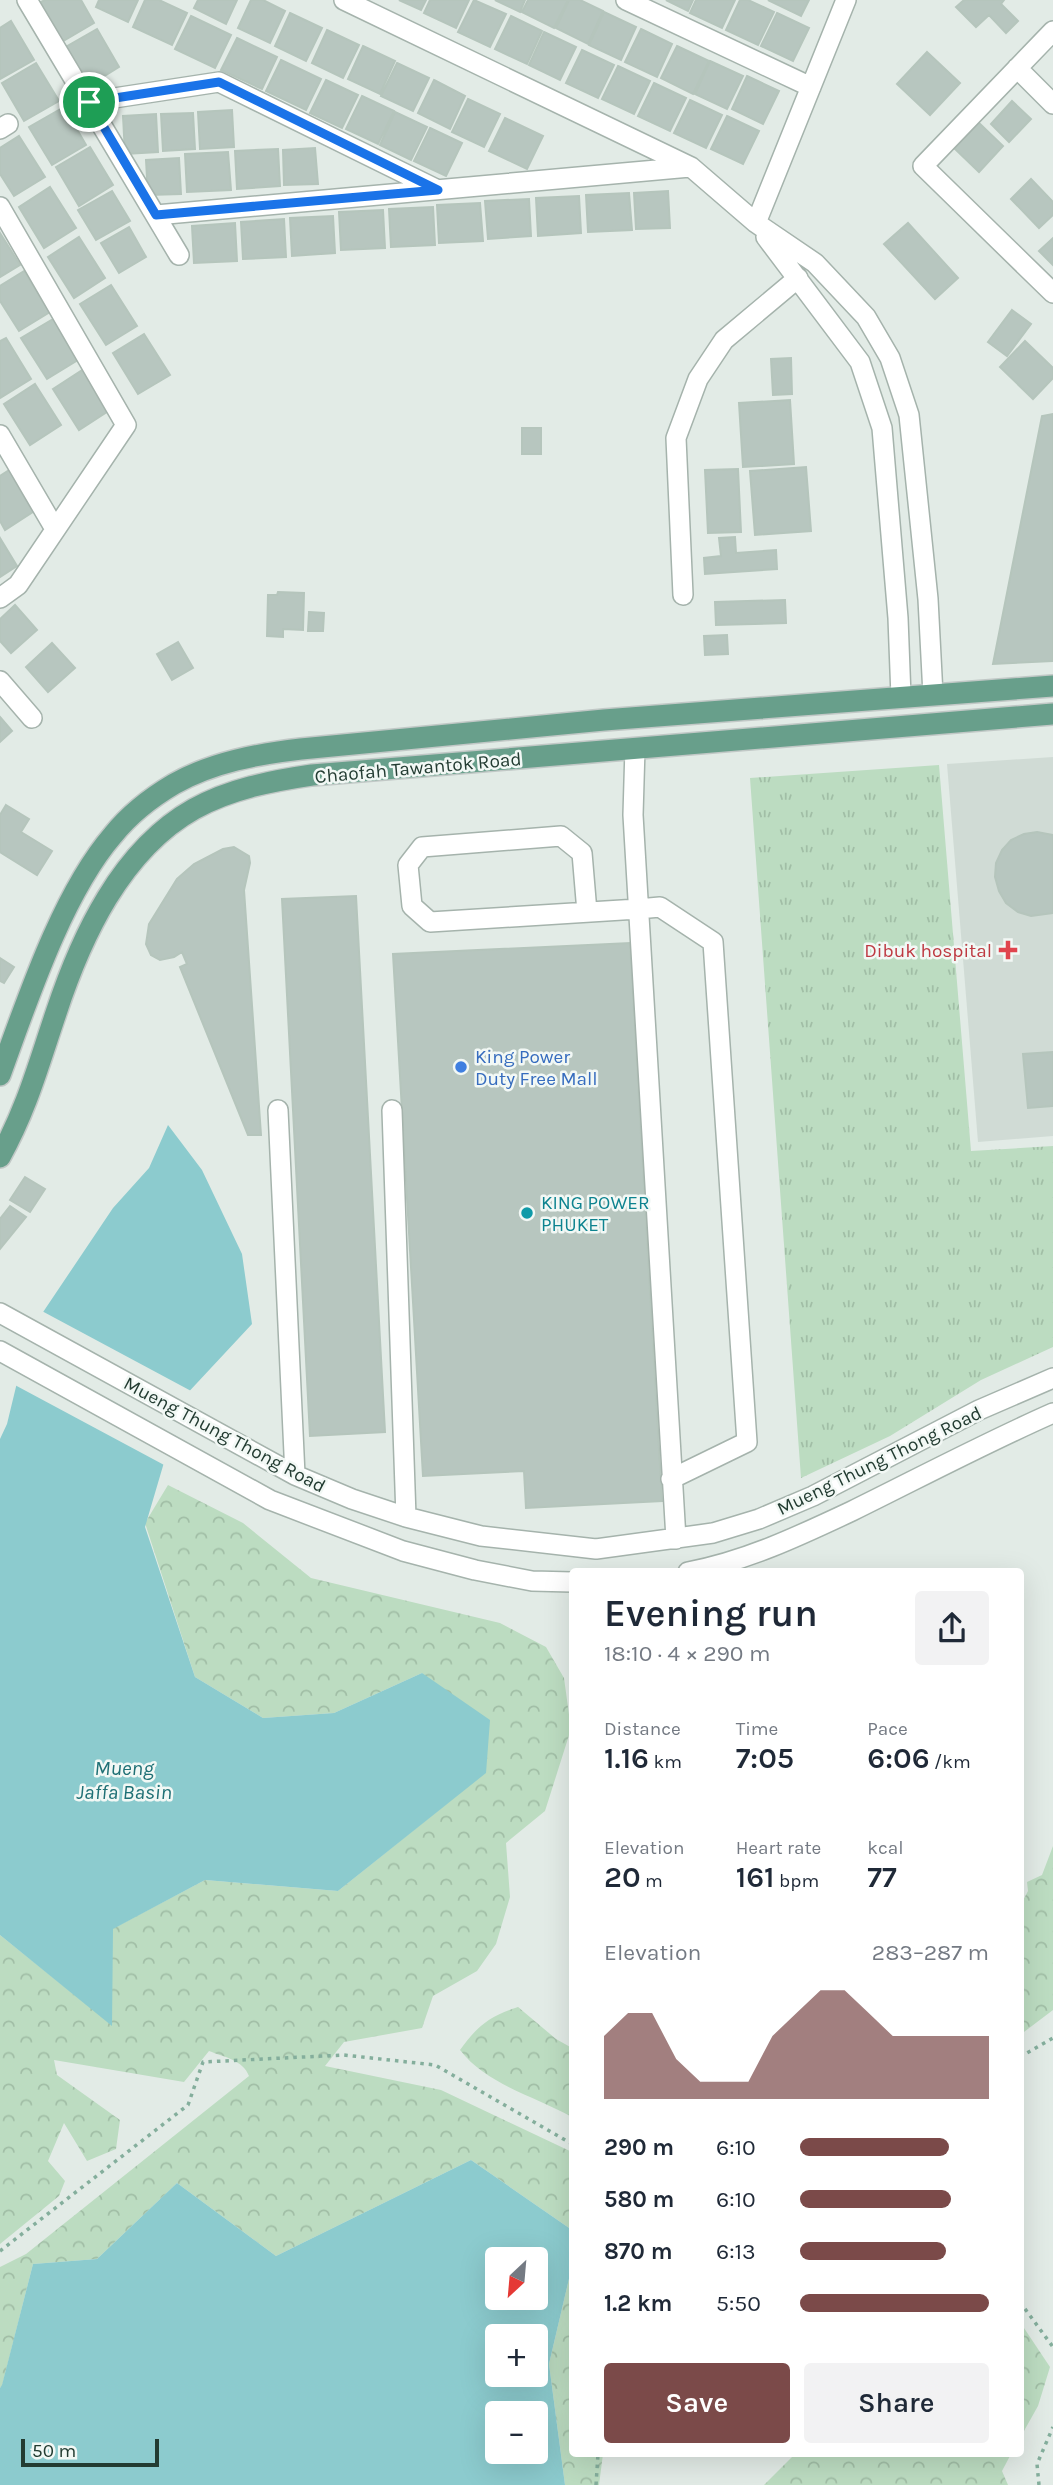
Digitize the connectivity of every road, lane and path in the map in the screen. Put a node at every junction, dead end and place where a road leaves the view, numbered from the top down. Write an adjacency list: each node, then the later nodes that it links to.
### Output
1 (27, 0): 8 (street)
2 (344, 0): 10 (street)
3 (626, 0): 7 (street)
4 (846, 0): 7 (street)
5 (1053, 31): 6 (street)
6 (1017, 68): 9 (street); 17 (street)
7 (811, 86): 14 (street)
8 (89, 102): 11 (street); 13 (street)
9 (1053, 104)
10 (691, 167): 11 (street); 14 (street)
11 (438, 190): 13 (street)
12 (0, 207): 19 (street)
13 (156, 215): 15 (street)
14 (756, 223): 16 (street); 24 (street)
15 (179, 256)
16 (798, 278): 20 (street); 25 (street)
17 (1053, 293)
18 (0, 436): 19 (street)
19 (55, 529): 21 (street)
20 (683, 596)
21 (0, 598)
22 (0, 681): 27 (street)
23 (1053, 686): 24 (main road, Chaofah Tawantok Road)
24 (933, 695): 25 (main road, Chaofah Tawantok Road)
25 (901, 698): 31 (main road, Chaofah Tawantok Road)
26 (1053, 714): 28 (main road, Chaofah Tawantok Road)
27 (32, 718)
28 (635, 748): 29 (street); 34 (main road, Chaofah Tawantok Road)
29 (638, 909): 30 (street); 42 (street); 42 (street)
30 (587, 912): 30 (street)
31 (0, 1075)
32 (278, 1110): 41 (street)
33 (392, 1110): 43 (street)
34 (0, 1157)
35 (1, 1314): 41 (street, Mueng Thung Thong Road)
36 (0, 1351): 46 (street, Mueng Thung Thong Road)
37 (1053, 1378): 39 (street, Mueng Thung Thong Road)
38 (1053, 1413): 40 (street, Mueng Thung Thong Road)
39 (953, 1423): 40 (street); 44 (street, Mueng Thung Thong Road)
40 (970, 1452): 45 (street, Mueng Thung Thong Road)
41 (295, 1475): 43 (street, Mueng Thung Thong Road)
42 (671, 1479): 44 (street)
43 (406, 1517): 44 (street, Mueng Thung Thong Road)
44 (676, 1539)
45 (704, 1568)
46 (569, 1582)
47 (1053, 2038): 48 (path)
48 (1024, 2055)
49 (569, 2142): 50 (path)
50 (0, 2250)
51 (1024, 2307): 52 (path)
52 (1053, 2347)
53 (1053, 2427): 56 (path)
54 (598, 2457): 55 (path)
55 (596, 2485)
56 (1039, 2485)

